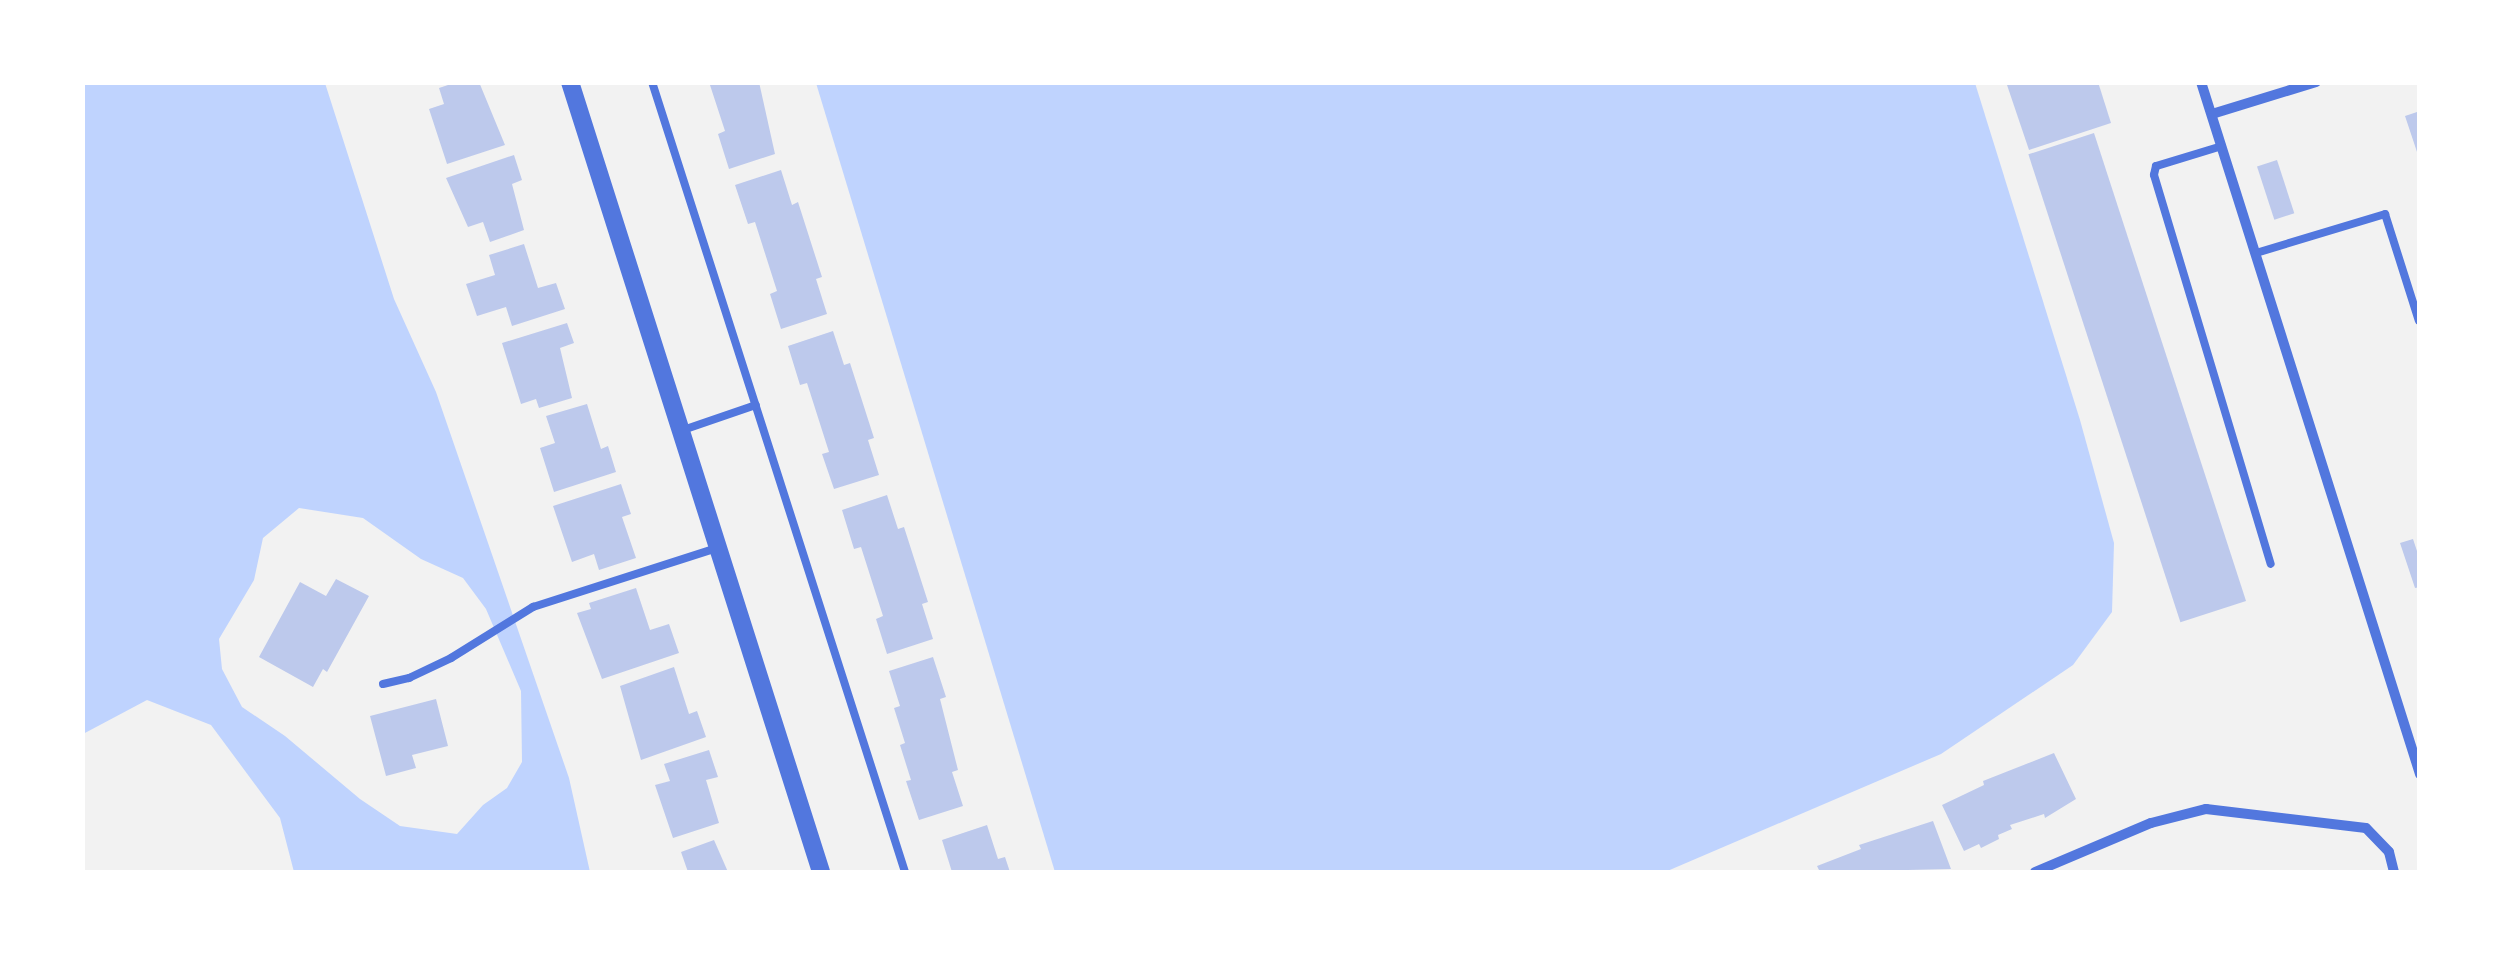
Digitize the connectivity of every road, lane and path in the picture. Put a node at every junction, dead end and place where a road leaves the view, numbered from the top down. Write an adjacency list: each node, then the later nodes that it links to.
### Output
1 (570, 82): 10 (street)
2 (652, 82): 9 (lane)
3 (2201, 82): 5 (street)
4 (2316, 82): 5 (street)
5 (2212, 114): 6 (street)
6 (2222, 146): 7 (street); 12 (lane)
7 (2256, 254): 8 (lane); 14 (street)
8 (2418, 321)
9 (756, 405): 10 (lane); 16 (lane)
10 (682, 430): 11 (street)
11 (721, 547): 13 (lane); 15 (street)
12 (2270, 564)
13 (383, 684)
14 (2420, 774)
15 (821, 872)
16 (906, 872)
17 (2035, 872): 18 (street)
18 (2394, 872)

